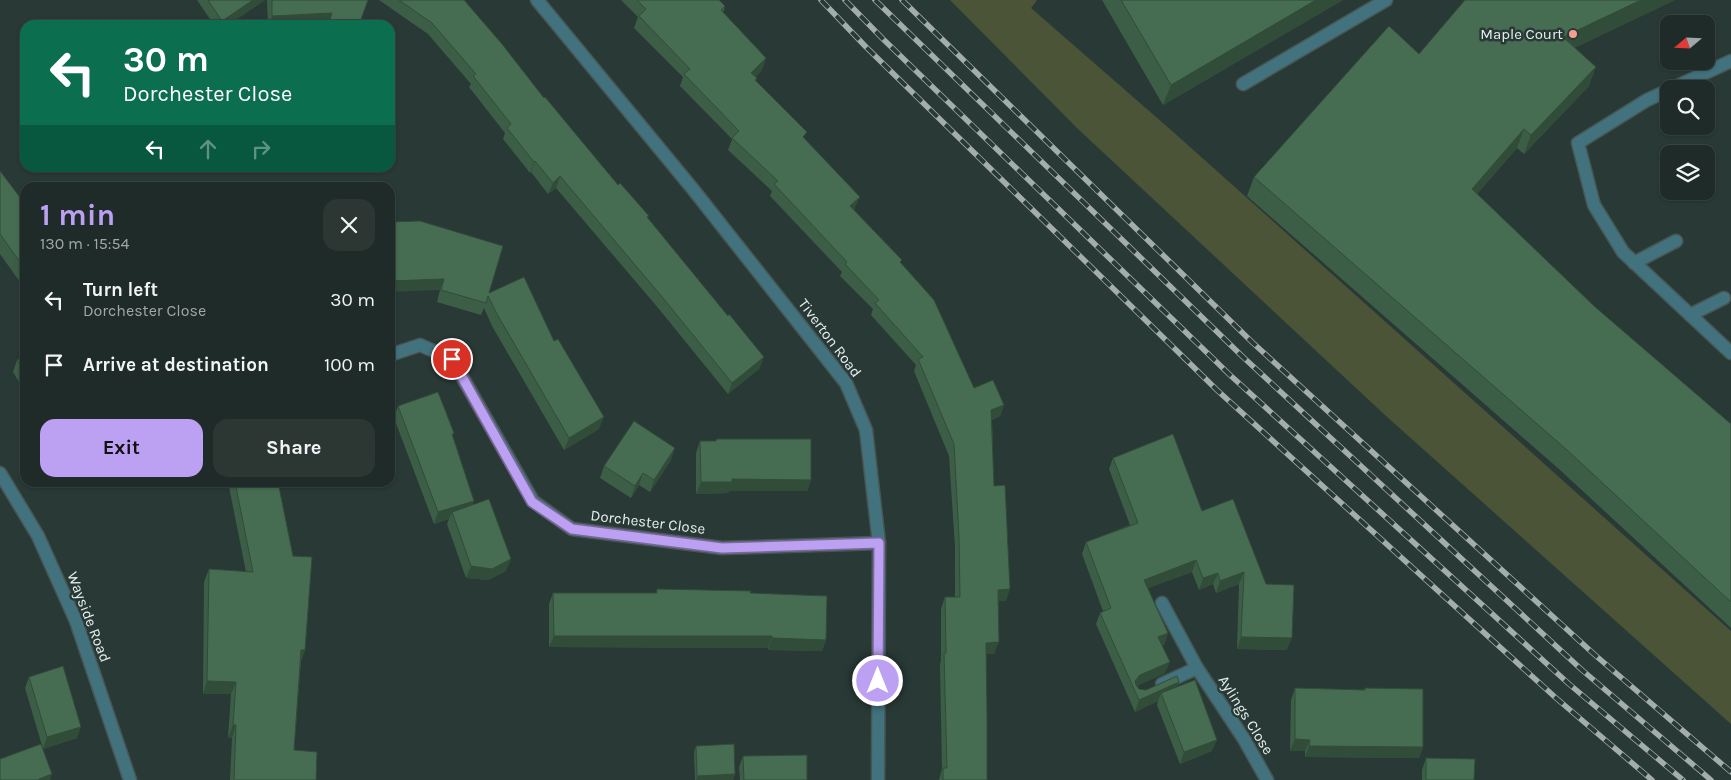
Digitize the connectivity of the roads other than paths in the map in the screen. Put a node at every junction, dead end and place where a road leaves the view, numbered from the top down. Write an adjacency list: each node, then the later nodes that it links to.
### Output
1 (537, 0): 14 (street, Tiverton Road)
2 (1386, 0): 5 (street)
3 (1731, 61): 4 (street)
4 (1690, 80)
5 (1243, 84)
6 (1660, 94): 8 (street)
7 (1676, 241): 8 (street)
8 (1634, 262): 10 (street)
9 (1724, 298): 10 (street)
10 (1690, 315): 11 (street)
11 (1731, 353)
12 (395, 354): 14 (street, Dorchester Close)
13 (0, 473): 18 (street, Wayside Road)
14 (879, 543): 19 (street, Tiverton Road)
15 (1162, 603): 16 (street, Aylings Close)
16 (1197, 668): 17 (street, Aylings Close); 20 (street, Aylings Close)
17 (1148, 690)
18 (130, 780)
19 (878, 780)
20 (1267, 780)

